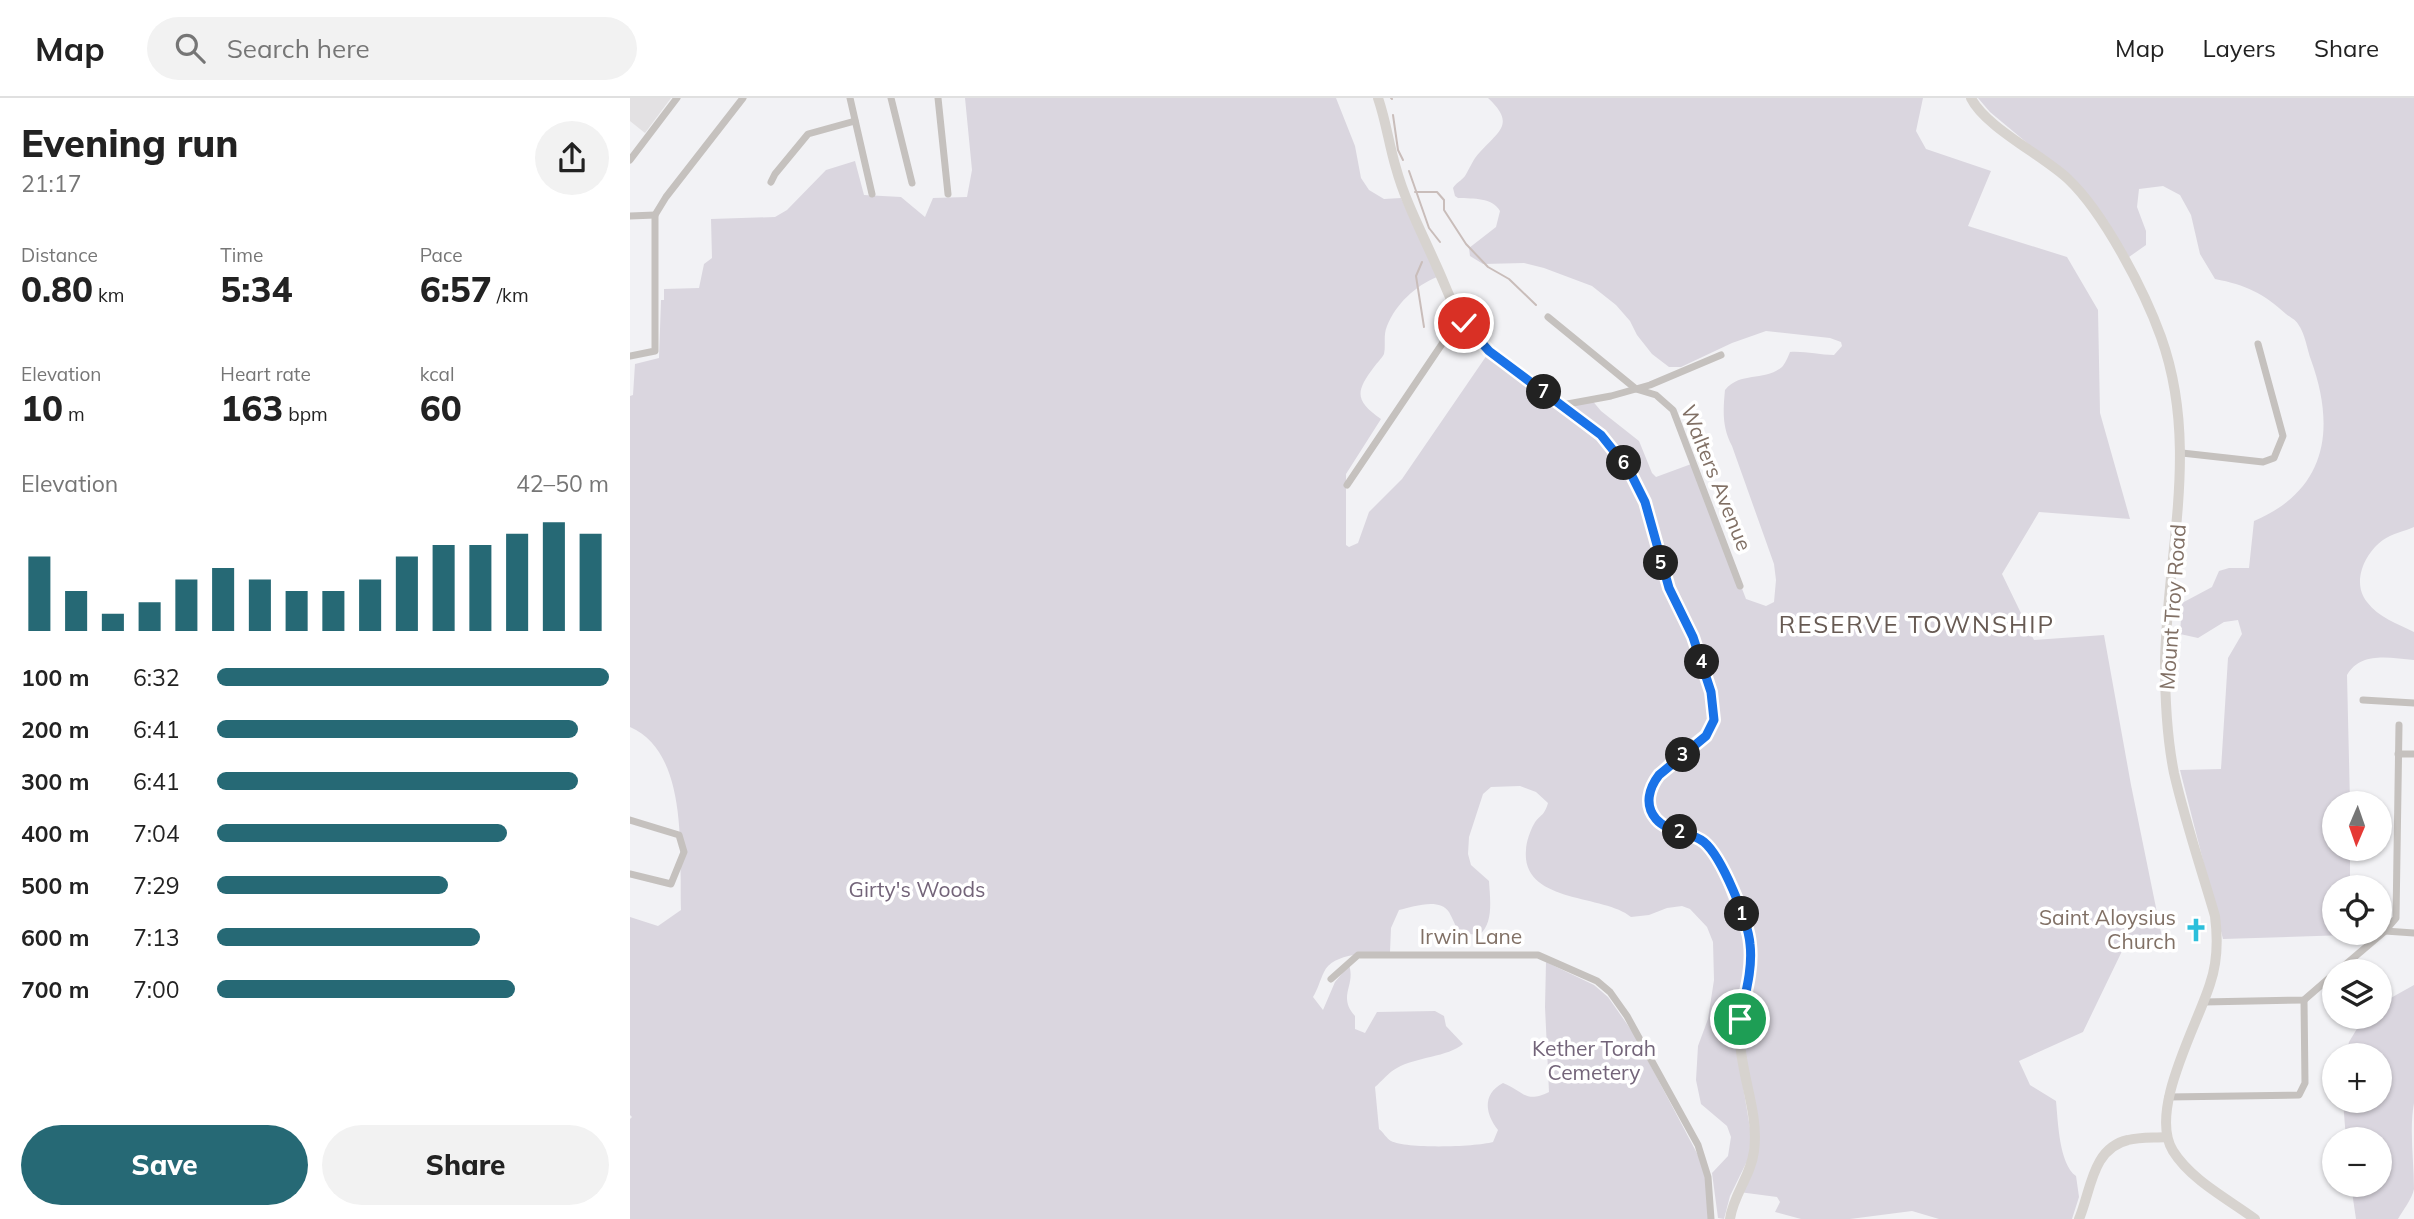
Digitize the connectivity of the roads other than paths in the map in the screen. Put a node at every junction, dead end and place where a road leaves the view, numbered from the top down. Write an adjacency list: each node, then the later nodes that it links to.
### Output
1 (677, 98): 9 (street)
2 (743, 98): 14 (street)
3 (850, 98): 8 (street)
4 (891, 98): 11 (street)
5 (937, 98): 13 (street)
6 (1378, 98): 17 (street)
7 (1971, 98): 23 (street, Mount Troy Road)
8 (855, 121): 10 (street); 12 (street)
9 (630, 160)
10 (772, 175)
11 (912, 183)
12 (872, 194)
13 (948, 194)
14 (655, 215): 15 (street); 20 (street)
15 (630, 216)
16 (1548, 317): 21 (street, Walters Avenue)
17 (1464, 323): 22 (street); 24 (street)
18 (2258, 344): 23 (street)
19 (1721, 355): 21 (street)
20 (630, 356)
21 (1636, 388): 22 (street); 25 (street, Walters Avenue)
22 (1562, 405): 45 (street)
23 (2182, 453): 41 (street, Mount Troy Road)
24 (1347, 485)
25 (1740, 586)
26 (2363, 700): 27 (street)
27 (2414, 702)
28 (2399, 725): 29 (street)
29 (2398, 754): 30 (street); 33 (street)
30 (2414, 754)
31 (630, 820): 32 (street)
32 (630, 874)
33 (2392, 923)
34 (2392, 932): 35 (street)
35 (2414, 933)
36 (2369, 945): 37 (street)
37 (2353, 959)
38 (1331, 979): 44 (street, Irwin Lane)
39 (2322, 985): 40 (street)
40 (2304, 1000): 41 (street); 42 (street)
41 (2204, 1002): 42 (street, Mount Troy Road)
42 (2168, 1097): 43 (street, Mount Troy Road)
43 (2166, 1137): 46 (street); 47 (street)
44 (1711, 1219)
45 (1730, 1219)
46 (2079, 1219)
47 (2255, 1219)

